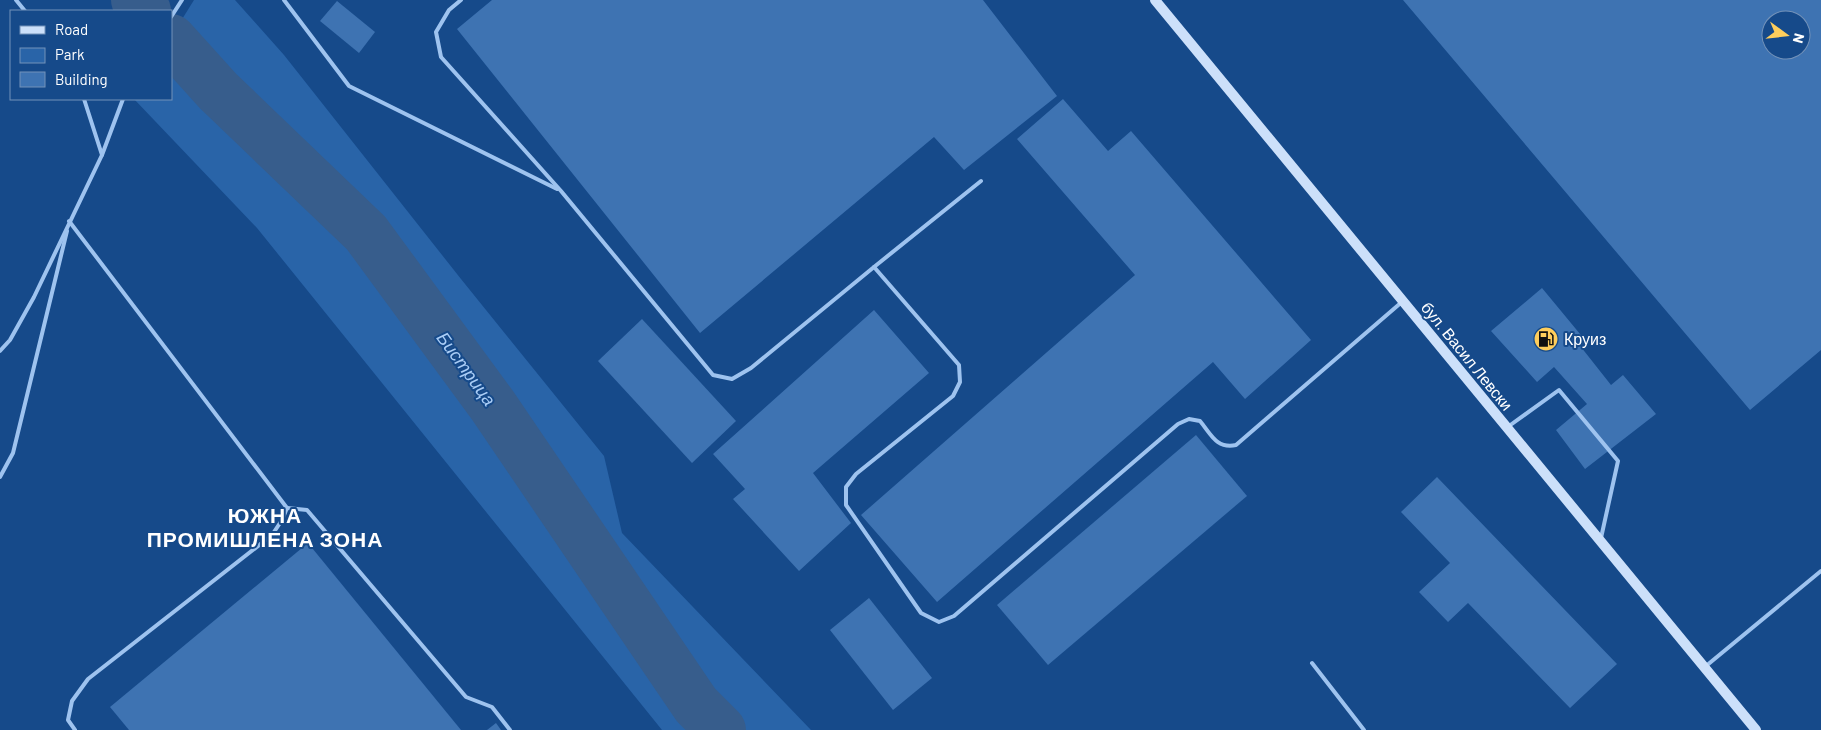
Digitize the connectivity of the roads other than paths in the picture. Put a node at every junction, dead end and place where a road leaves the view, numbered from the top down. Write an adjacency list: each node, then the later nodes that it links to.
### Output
1 (16, 0): 6 (lane)
2 (182, 0): 7 (lane)
3 (284, 0): 12 (lane)
4 (461, 0): 12 (lane)
5 (1155, 0): 15 (street, бул. Васил Левски)
6 (24, 10)
7 (172, 15)
8 (84, 100): 10 (lane)
9 (123, 100): 10 (lane)
10 (102, 155): 13 (lane)
11 (981, 181): 14 (lane)
12 (561, 191): 14 (lane)
13 (69, 221): 16 (lane); 18 (lane); 19 (lane)
14 (874, 267): 15 (lane)
15 (1403, 301): 17 (street, бул. Васил Левски)
16 (0, 351)
17 (1507, 427): 20 (street, бул. Васил Левски); 20 (lane)
18 (0, 478)
19 (287, 508): 24 (lane); 25 (lane)
20 (1600, 541): 23 (street, бул. Васил Левски)
21 (1821, 570): 23 (lane)
22 (1312, 663): 26 (lane)
23 (1704, 668): 27 (street, бул. Васил Левски)
24 (75, 730)
25 (510, 730)
26 (1364, 730)
27 (1756, 730)

